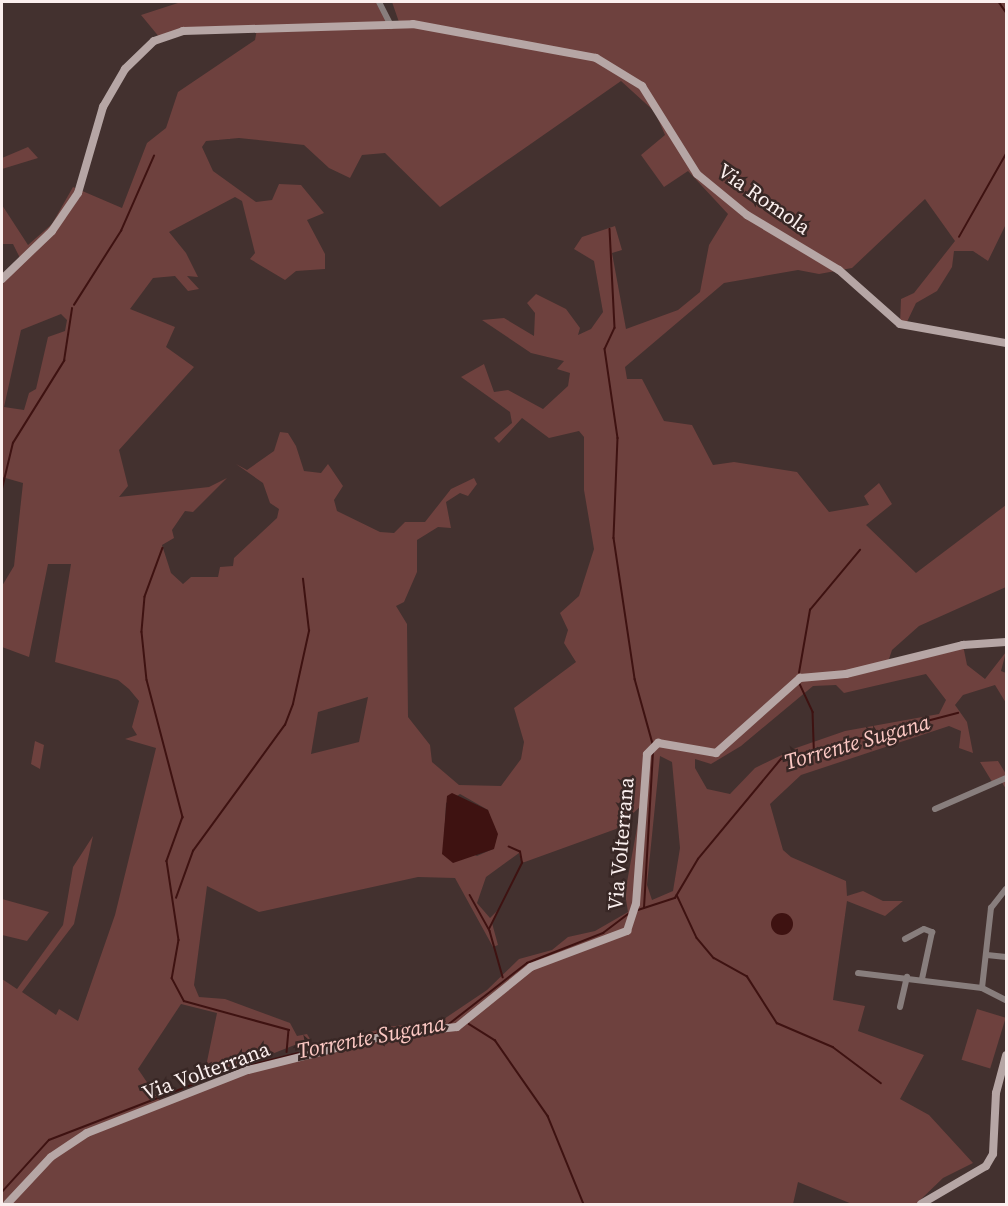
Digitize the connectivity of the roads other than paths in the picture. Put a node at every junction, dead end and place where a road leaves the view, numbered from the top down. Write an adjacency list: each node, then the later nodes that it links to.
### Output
1 (379, 2): 2 (street)
2 (391, 26): 3 (street, Via Romola); 4 (street, Via Romola)
3 (2, 279)
4 (1006, 343)
5 (1006, 642): 19 (street, Via Volterrana)
6 (1006, 778): 7 (street)
7 (935, 808)
8 (1006, 889): 10 (street)
9 (905, 939): 14 (street)
10 (987, 955): 11 (street); 15 (street)
11 (1006, 957)
12 (858, 973): 13 (street)
13 (907, 977): 14 (street); 17 (street)
14 (922, 979): 15 (street)
15 (982, 988): 16 (street)
16 (1006, 1000)
17 (900, 1007)
18 (1006, 1055): 20 (street)
19 (7, 1204)
20 (921, 1204)

